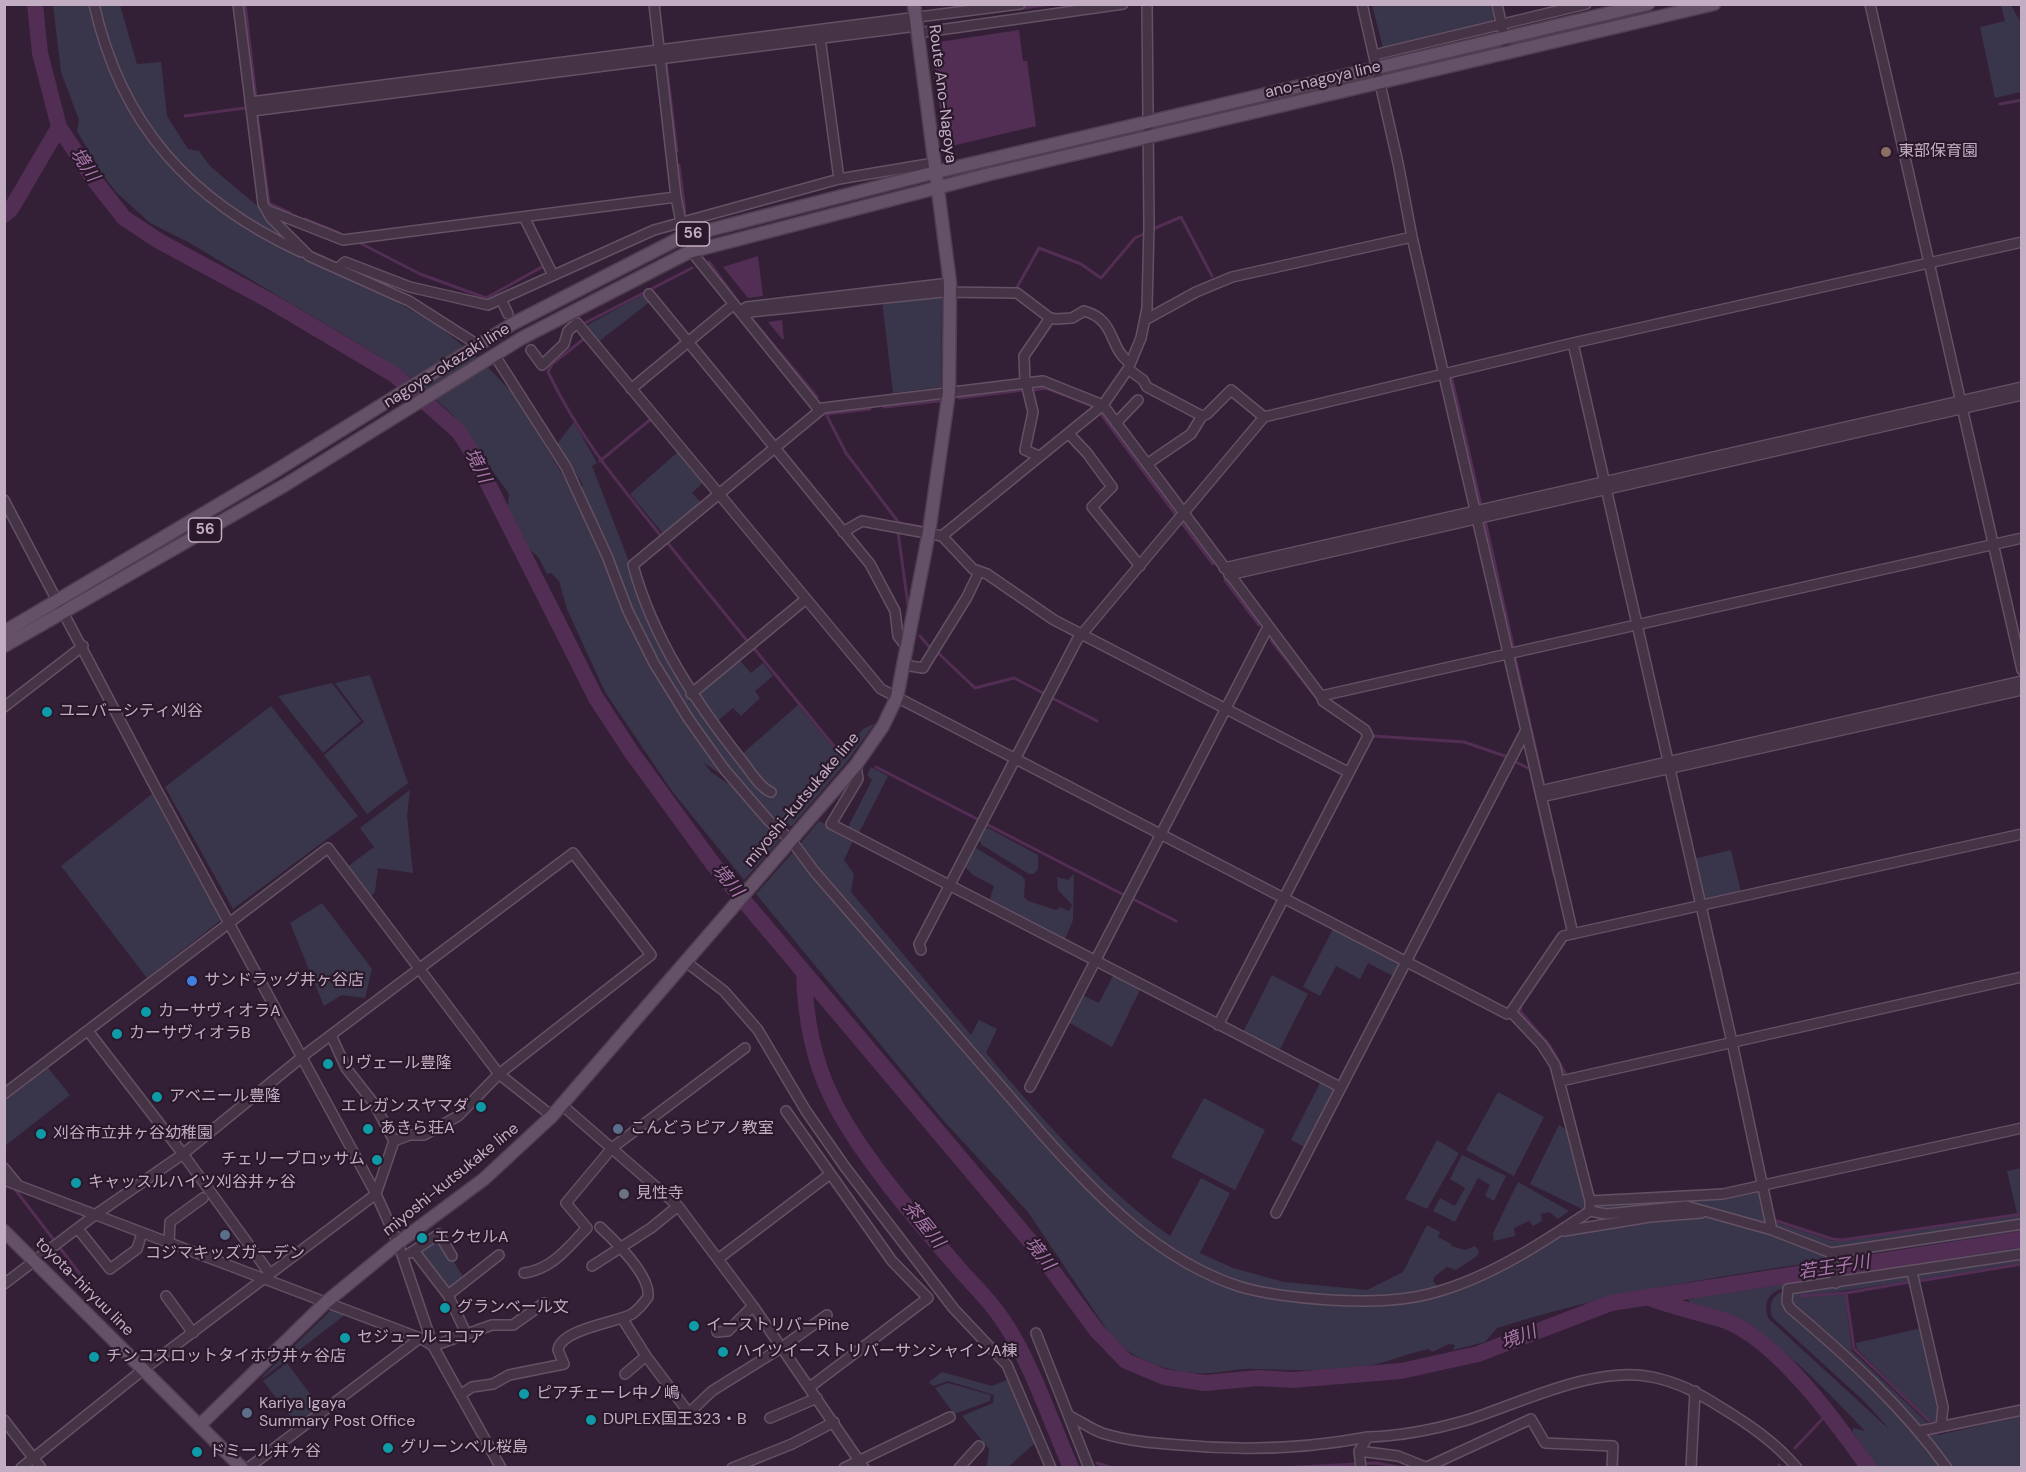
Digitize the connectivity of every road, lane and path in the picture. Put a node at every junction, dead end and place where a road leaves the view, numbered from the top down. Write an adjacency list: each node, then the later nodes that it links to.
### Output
1 (94, 4): 37 (street)
2 (238, 4): 23 (street)
3 (654, 4): 19 (street)
4 (914, 4): 15 (main road, Route Ano-Nagoya)
5 (1020, 4): 15 (street)
6 (1123, 4): 15 (street)
7 (1147, 4): 24 (street)
8 (1362, 4): 20 (street)
9 (1497, 4): 14 (street)
10 (1586, 4): 14 (street)
11 (1648, 4): 17 (main road, ano-nagoya line)
12 (1714, 4): 18 (main road, ano-nagoya line)
13 (1870, 4): 38 (street)
14 (1502, 25): 17 (street); 20 (street)
15 (917, 26): 16 (street); 19 (street); 26 (main road, Route Ano-Nagoya)
16 (820, 38): 19 (street); 27 (street)
17 (1505, 38): 18 (street); 21 (main road, ano-nagoya line)
18 (1508, 54): 22 (main road, ano-nagoya line)
19 (660, 55): 23 (street); 29 (street)
20 (1374, 55): 21 (street)
21 (1377, 68): 22 (street); 24 (main road, ano-nagoya line)
22 (1381, 84): 25 (main road, ano-nagoya line); 34 (street)
23 (251, 107): 30 (street)
24 (1148, 121): 25 (street); 26 (main road, ano-nagoya line)
25 (1148, 138): 28 (main road, ano-nagoya line); 47 (street)
26 (935, 167): 27 (street); 28 (main road, Route Ano-Nagoya); 33 (main road, nagoya-okazaki line / 56)
27 (839, 179): 32 (street)
28 (938, 188): 36 (main road, nagoya-okazaki line / 56); 41 (main road, miyoshi-kutsukake line)
29 (676, 197): 31 (street); 32 (street)
30 (267, 210): 31 (street); 37 (street)
31 (524, 217): 40 (street)
32 (681, 222): 33 (street); 40 (street)
33 (684, 237): 36 (street); 50 (main road, nagoya-okazaki line / 56)
34 (1412, 237): 47 (street); 54 (street)
35 (2022, 242): 38 (street)
36 (691, 251): 44 (street); 52 (main road, nagoya-okazaki line / 56)
37 (309, 256): 39 (street)
38 (1928, 263): 49 (street); 61 (street)
39 (338, 268): 43 (street); 50 (street)
40 (553, 275): 43 (street)
41 (950, 288): 44 (street); 46 (street); 58 (main road, miyoshi-kutsukake line)
42 (649, 294): 48 (street)
43 (501, 299): 45 (street)
44 (739, 310): 48 (street); 63 (street)
45 (508, 314)
46 (1050, 318): 53 (street); 55 (street)
47 (1145, 320): 53 (street)
48 (687, 342): 57 (street); 68 (street)
49 (1573, 343): 54 (street); 71 (street)
50 (474, 347): 85 (main road, nagoya-okazaki line / 56)
51 (531, 350): 57 (street)
52 (495, 356): 85 (main road, nagoya-okazaki line / 56); 112 (street)
53 (1129, 366): 62 (street); 64 (street)
54 (1444, 375): 65 (street); 76 (street)
55 (1026, 383): 58 (street); 62 (street); 69 (street)
56 (2022, 387): 61 (street)
57 (631, 389): 72 (street)
58 (950, 392): 63 (street); 78 (main road, miyoshi-kutsukake line)
59 (2022, 395): 61 (street)
60 (1138, 400): 66 (street)
61 (1962, 404): 71 (street); 80 (street)
62 (1103, 405): 66 (street); 67 (street)
63 (819, 410): 68 (street)
64 (1202, 416): 65 (street); 70 (street)
65 (1264, 417): 75 (street)
66 (1116, 423): 70 (street)
67 (1068, 434): 69 (street); 81 (street)
68 (775, 448): 72 (street); 77 (street)
69 (1039, 456): 78 (street)
70 (1147, 464): 75 (street)
71 (1606, 485): 76 (street); 86 (street)
72 (718, 494): 84 (street); 98 (street)
73 (4, 500): 74 (street)
74 (7, 511): 85 (street)
75 (1184, 514): 81 (street); 82 (street)
76 (1477, 514): 82 (street); 93 (street)
77 (843, 532): 78 (street); 92 (street)
78 (935, 534): 83 (street); 92 (main road, miyoshi-kutsukake line)
79 (2022, 538): 80 (street)
80 (1993, 544): 86 (street); 95 (street)
81 (1140, 566): 89 (street)
82 (1226, 571): 87 (street)
83 (979, 572): 89 (street); 94 (street)
84 (806, 599): 98 (street); 100 (street)
85 (61, 605): 88 (main road, nagoya-okazaki line / 56); 90 (main road, nagoya-okazaki line / 56); 91 (street)
86 (1637, 625): 93 (street); 106 (street)
87 (1268, 627): 99 (street); 102 (street)
88 (4, 632)
89 (1082, 634): 102 (street); 104 (street)
90 (4, 646)
91 (83, 646): 101 (street); 116 (street)
92 (908, 649): 94 (main road, miyoshi-kutsukake line)
93 (1509, 653): 99 (street); 103 (street)
94 (904, 665): 100 (main road, miyoshi-kutsukake line)
95 (2022, 670)
96 (2022, 681): 106 (street)
97 (2022, 690): 106 (street)
98 (691, 694): 108 (street)
99 (1322, 696): 107 (street)
100 (897, 697): 104 (street); 105 (main road, miyoshi-kutsukake line)
101 (4, 706)
102 (1226, 708): 107 (street); 111 (street)
103 (1526, 730): 109 (street); 120 (street)
104 (1015, 760): 111 (street); 113 (street)
105 (856, 765): 112 (main road, miyoshi-kutsukake line); 113 (street)
106 (1669, 765): 109 (street); 115 (street)
107 (1348, 772): 114 (street)
108 (771, 792)
109 (1540, 794): 117 (street)
110 (2022, 834): 115 (street)
111 (1160, 835): 114 (street); 121 (street)
112 (790, 840): 119 (main road, miyoshi-kutsukake line); 160 (street)
113 (950, 886): 118 (street); 121 (street)
114 (1283, 898): 120 (street); 125 (street)
115 (1700, 903): 117 (street); 128 (street)
116 (229, 921): 122 (street); 126 (street); 130 (street)
117 (1573, 934): 124 (street)
118 (921, 950)
119 (688, 959): 136 (main road, miyoshi-kutsukake line); 221 (street)
120 (1405, 961): 124 (street); 134 (street)
121 (1095, 962): 125 (street); 133 (street)
122 (418, 968): 127 (street); 131 (street); 131 (street)
123 (2022, 977): 128 (street)
124 (1511, 1012): 132 (street)
125 (1218, 1025): 134 (street)
126 (88, 1030): 135 (street); 142 (street)
127 (331, 1035): 130 (street); 140 (street)
128 (1732, 1042): 132 (street); 146 (street)
129 (745, 1048): 141 (street)
130 (302, 1060): 142 (street); 148 (street)
131 (499, 1074): 138 (street); 140 (street)
132 (1561, 1081): 151 (street)
133 (1030, 1087)
134 (1340, 1087): 153 (street)
135 (4, 1094)
136 (563, 1106): 138 (main road, miyoshi-kutsukake line); 141 (street)
137 (786, 1111): 144 (street)
138 (552, 1116): 164 (main road, miyoshi-kutsukake line)
139 (2022, 1128): 146 (street)
140 (394, 1141): 148 (street)
141 (612, 1148): 150 (street); 174 (street)
142 (183, 1154): 154 (street); 175 (street)
143 (4, 1168): 147 (street)
144 (829, 1175): 170 (street); 195 (street)
145 (4, 1180): 147 (street)
146 (1764, 1186): 151 (street); 158 (street)
147 (19, 1187): 154 (street)
148 (376, 1194): 164 (street); 175 (street)
149 (203, 1198): 162 (street)
150 (678, 1206): 163 (street); 170 (street)
151 (1590, 1206): 152 (street); 160 (street)
152 (1710, 1213): 158 (street); 160 (street)
153 (1276, 1214)
154 (95, 1215): 157 (street); 161 (street)
155 (2022, 1224): 168 (street)
156 (600, 1227): 163 (street)
157 (78, 1228): 161 (street); 171 (street)
158 (1772, 1230): 168 (street)
159 (4, 1232): 171 (main road, toyota-hiryuu line)
160 (1558, 1232)
161 (142, 1233): 162 (street)
162 (169, 1243): 175 (street)
163 (621, 1246): 172 (street); 184 (street)
164 (400, 1249): 165 (street); 180 (main road, miyoshi-kutsukake line); 190 (street)
165 (415, 1252): 169 (street); 178 (street)
166 (2022, 1254): 173 (street)
167 (499, 1255): 178 (street)
168 (1831, 1255): 176 (street)
169 (452, 1256)
170 (718, 1259): 182 (street)
171 (35, 1260): 177 (street); 193 (main road, toyota-hiryuu line)
172 (592, 1266)
173 (1912, 1272): 176 (street); 206 (street)
174 (524, 1273)
175 (267, 1276): 180 (street); 186 (street)
176 (1836, 1283): 207 (street)
177 (4, 1284)
178 (448, 1295): 187 (street)
179 (166, 1296): 186 (street)
180 (325, 1303): 189 (street); 205 (main road, miyoshi-kutsukake line)
181 (544, 1303): 187 (street)
182 (753, 1306): 185 (street); 191 (street)
183 (827, 1315): 191 (street)
184 (622, 1318): 192 (street); 197 (street)
185 (717, 1332)
186 (193, 1333): 193 (street)
187 (466, 1333): 190 (street)
188 (1036, 1333): 200 (street)
189 (420, 1338): 190 (street); 217 (street)
190 (433, 1346): 197 (street)
191 (781, 1348): 192 (street); 195 (street)
192 (646, 1356): 194 (street)
193 (144, 1369): 205 (main road, toyota-hiryuu line); 211 (street)
194 (625, 1374)
195 (810, 1387): 198 (street)
196 (1695, 1391): 208 (street); 226 (street); 227 (street)
197 (460, 1395): 213 (street)
198 (817, 1398): 202 (street); 204 (street)
199 (2022, 1410): 206 (street)
200 (1070, 1416): 208 (street); 222 (street)
201 (950, 1417): 212 (street)
202 (770, 1418)
203 (4, 1420): 211 (street)
204 (834, 1422): 212 (street); 218 (street)
205 (200, 1425): 216 (main road, toyota-hiryuu line)
206 (1941, 1426): 207 (street)
207 (1920, 1431): 228 (street)
208 (1368, 1437): 210 (street)
209 (980, 1446): 220 (street)
210 (1359, 1451): 223 (street); 224 (street)
211 (34, 1458): 214 (street); 215 (street)
212 (861, 1463): 219 (street)
213 (497, 1466)
214 (21, 1467)
215 (41, 1467)
216 (242, 1467)
217 (248, 1467)
218 (732, 1467)
219 (844, 1467)
220 (959, 1467)
221 (1051, 1467)
222 (1089, 1467)
223 (1361, 1467)
224 (1428, 1467): 225 (street)
225 (1612, 1467)
226 (1691, 1467)
227 (1797, 1467)
228 (1947, 1467)

